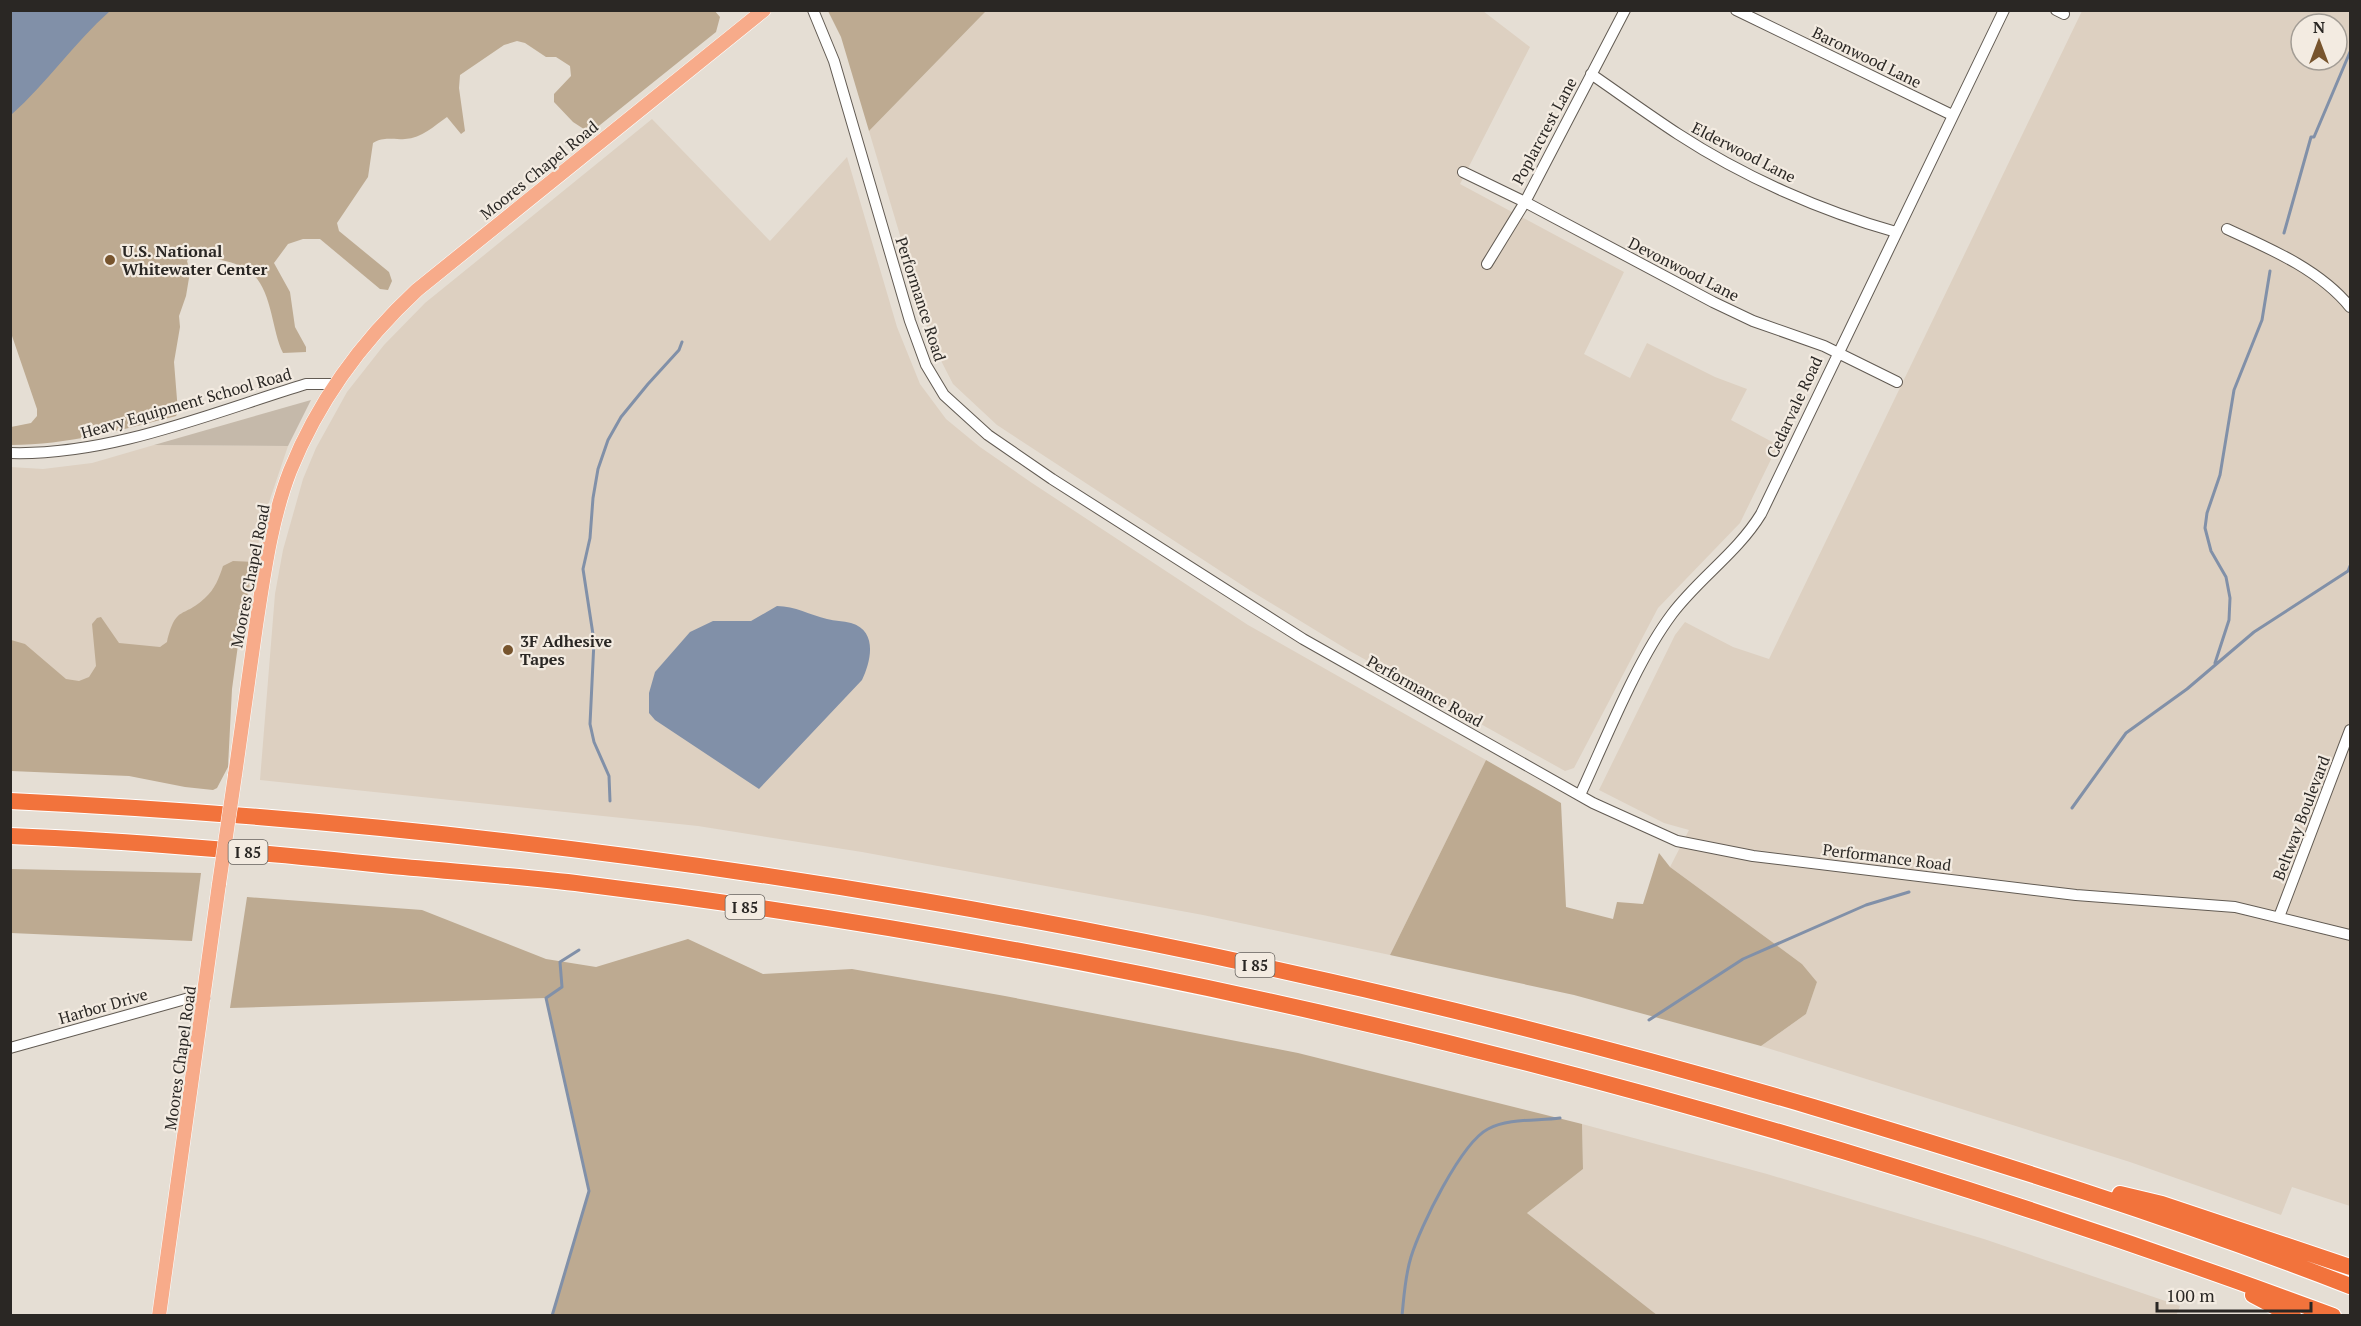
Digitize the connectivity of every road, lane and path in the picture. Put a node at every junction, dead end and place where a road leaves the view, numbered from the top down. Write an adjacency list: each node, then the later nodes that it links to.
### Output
1 (764, 10): 16 (main road, Moores Chapel Road)
2 (813, 10): 19 (street, Performance Road)
3 (1625, 10): 6 (street, Poplarcrest Lane)
4 (1736, 10): 7 (street, Baronwood Lane)
5 (2004, 10): 7 (street, Cedarvale Road)
6 (1591, 74): 9 (street, Poplarcrest Lane); 11 (street, Elderwood Lane)
7 (1952, 115): 11 (street, Cedarvale Road)
8 (1462, 172): 9 (street, Devonwood Lane)
9 (1525, 202): 12 (street, Poplarcrest Lane); 14 (street, Devonwood Lane)
10 (2227, 229): 13 (street)
11 (1896, 232): 14 (street, Cedarvale Road)
12 (1487, 264)
13 (2350, 308)
14 (1837, 352): 15 (street, Devonwood Lane); 19 (street, Cedarvale Road)
15 (1897, 382)
16 (334, 384): 17 (street, Heavy Equipment School Road); 24 (main road, Moores Chapel Road, bridge)
17 (10, 453)
18 (2350, 730): 22 (street, Beltway Boulevard)
19 (1580, 795): 22 (street, Performance Road)
20 (10, 801): 26 (highway, I 85)
21 (10, 836): 27 (highway, I 85)
22 (2279, 917): 23 (street, Performance Road)
23 (2350, 935)
24 (205, 997): 25 (street, Harbor Drive); 30 (main road, Moores Chapel Road)
25 (10, 1048)
26 (2031, 1174): 28 (highway); 29 (highway, I 85)
27 (2194, 1264): 31 (highway); 32 (highway, I 85)
28 (2350, 1267)
29 (2350, 1286)
30 (159, 1316)
31 (2293, 1316)
32 (2333, 1316)

